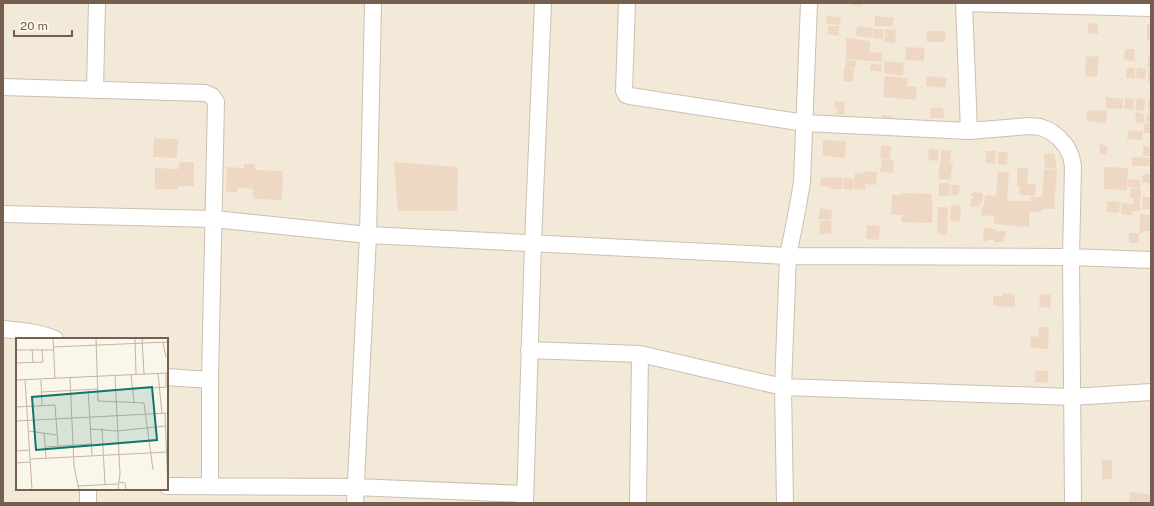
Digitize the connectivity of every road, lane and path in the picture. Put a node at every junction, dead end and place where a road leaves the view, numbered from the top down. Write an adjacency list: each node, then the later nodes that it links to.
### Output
1 (97, 3): 8 (street)
2 (373, 3): 13 (street)
3 (542, 3): 14 (street)
4 (627, 3): 9 (street)
5 (810, 3): 9 (street)
6 (1151, 8): 10 (street)
7 (3, 87): 8 (street)
8 (95, 90): 12 (street)
9 (805, 123): 10 (street); 15 (street)
10 (969, 131): 16 (street)
11 (3, 214): 12 (street)
12 (214, 219): 13 (street); 23 (street)
13 (368, 235): 14 (street); 29 (street)
14 (533, 243): 15 (street); 20 (street)
15 (788, 256): 16 (street); 24 (street)
16 (1071, 256): 17 (street); 26 (street)
17 (1151, 260)
18 (3, 329): 19 (street)
19 (53, 338)
20 (529, 350): 21 (street); 31 (street)
21 (640, 354): 24 (street); 34 (street)
22 (168, 377): 23 (street)
23 (210, 380): 28 (street)
24 (783, 387): 26 (street); 35 (street)
25 (1151, 392): 26 (street)
26 (1072, 397): 36 (street)
27 (168, 486): 28 (street)
28 (210, 486): 29 (street)
29 (355, 487): 31 (street); 33 (street)
30 (88, 490): 32 (street)
31 (525, 499)
32 (88, 503)
33 (355, 503)
34 (638, 503)
35 (785, 503)
36 (1073, 503)

